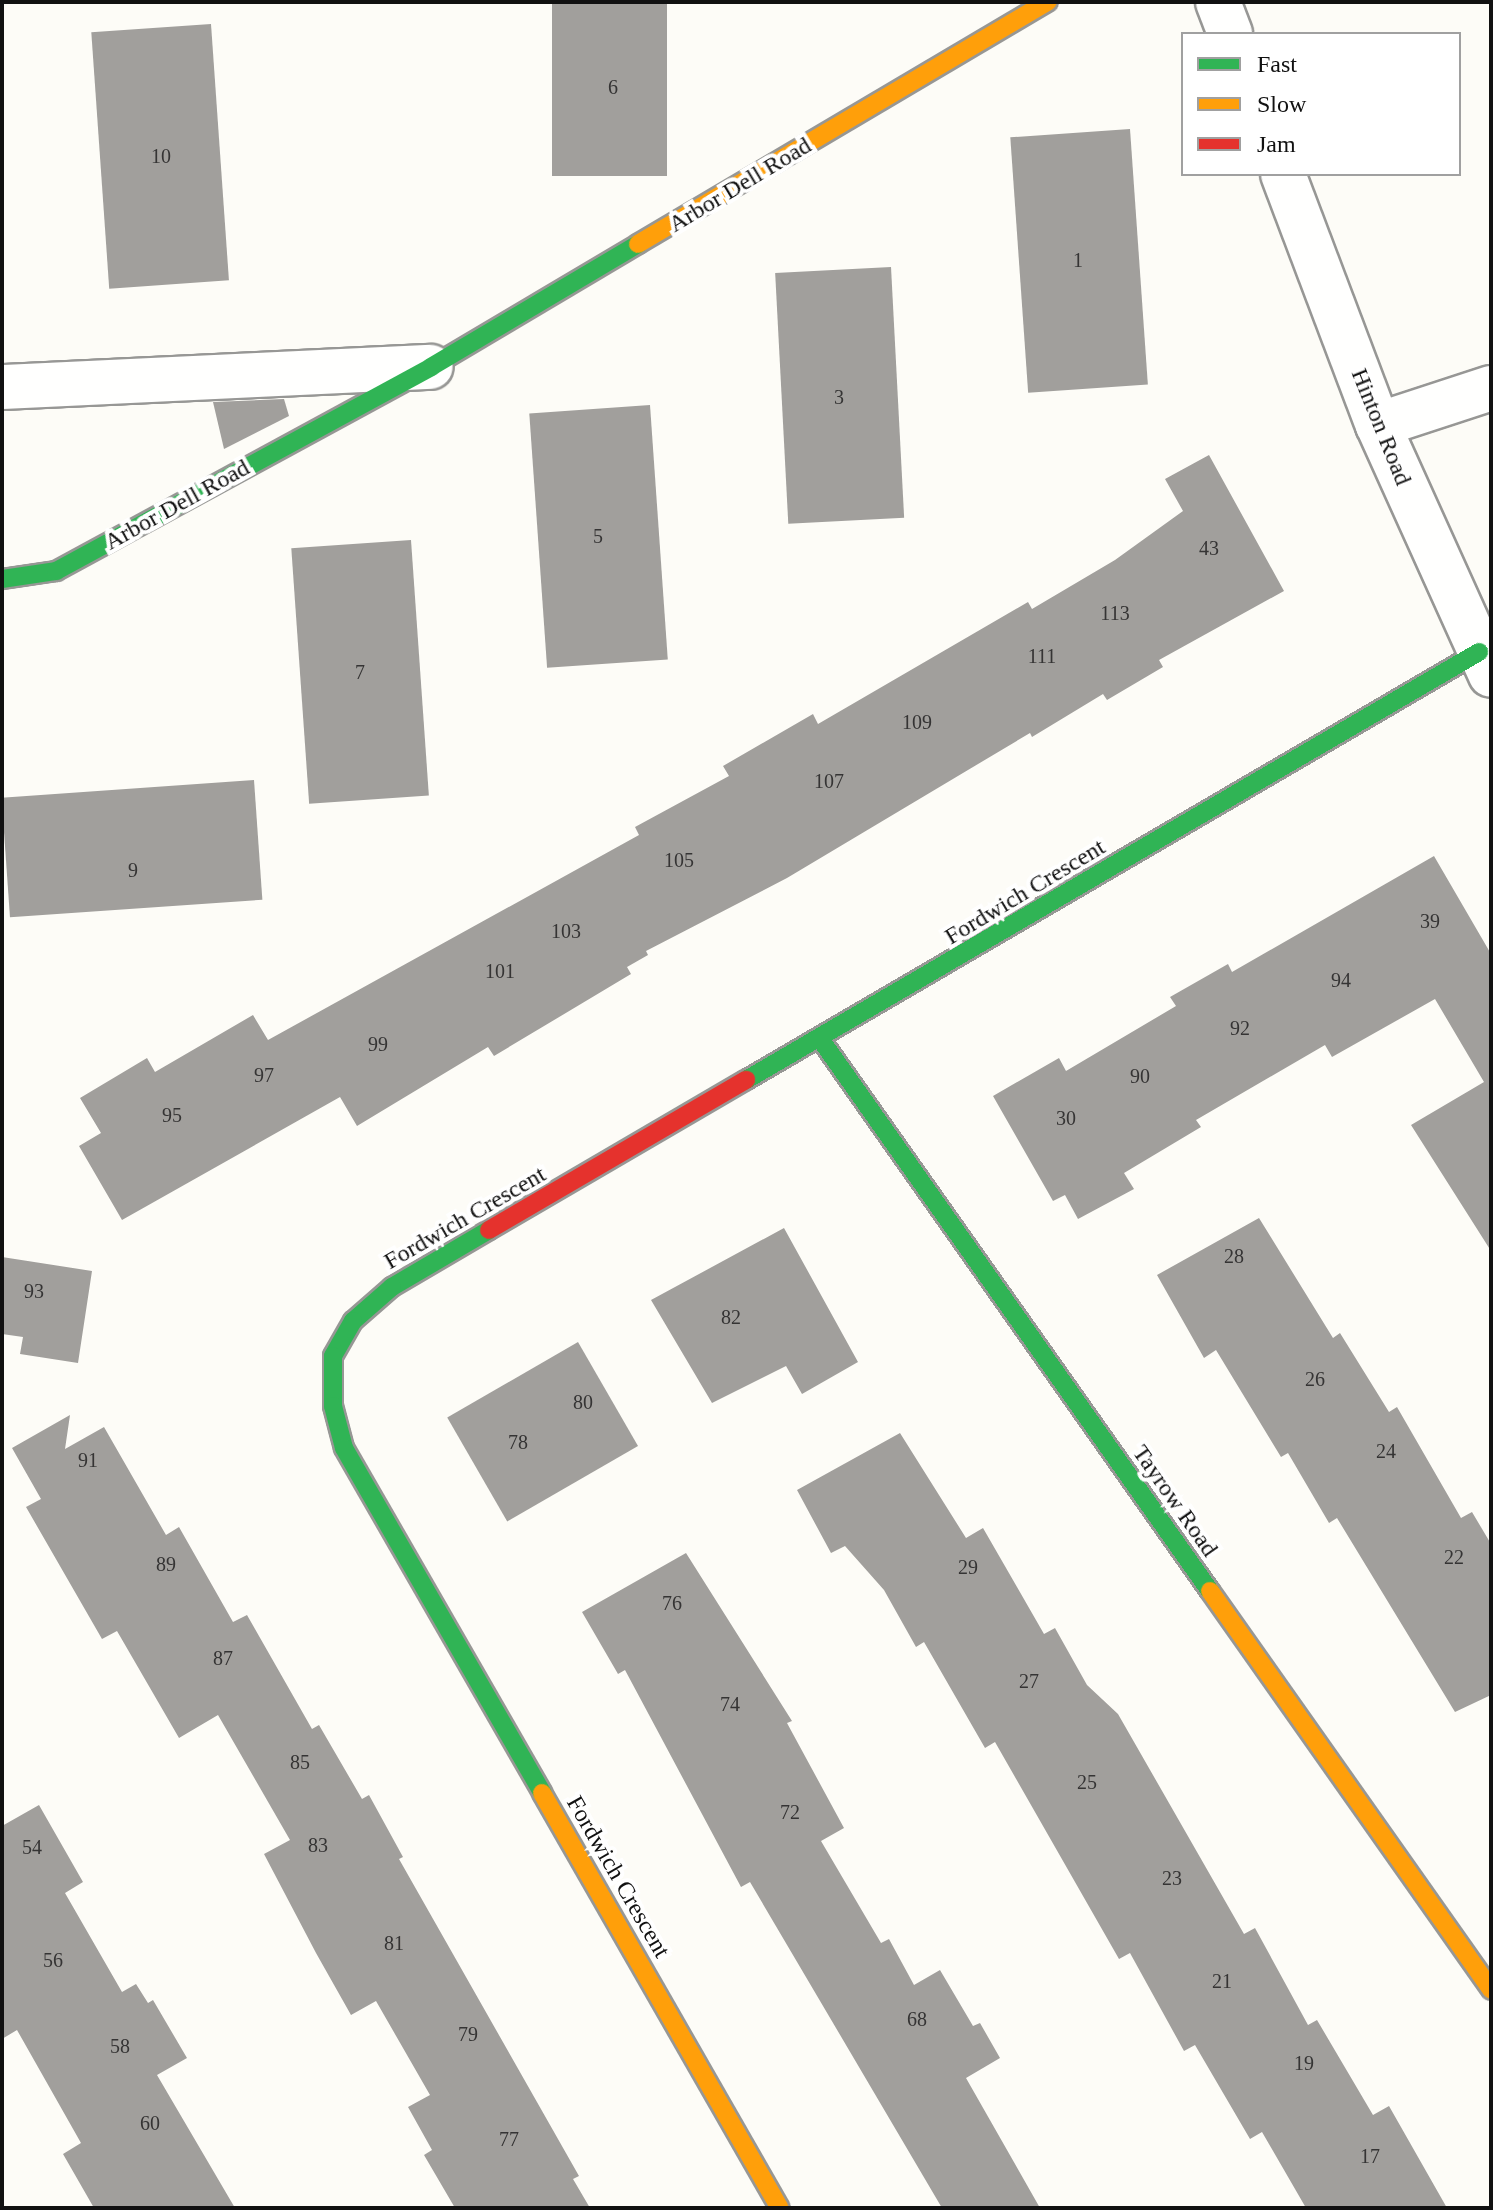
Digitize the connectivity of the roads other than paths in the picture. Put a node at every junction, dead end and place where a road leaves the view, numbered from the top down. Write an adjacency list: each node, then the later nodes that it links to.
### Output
1 (1048, 2): 5 (street, Arbor Dell Road)
2 (1218, 2): 3 (street)
3 (1229, 32)
4 (1284, 176): 8 (street, Hinton Road)
5 (431, 367): 6 (street, Arbor Dell Road); 9 (street, Arbor Dell Road)
6 (2, 387)
7 (1491, 388): 8 (street)
8 (1378, 425): 10 (street, Hinton Road)
9 (2, 579)
10 (1485, 664): 11 (street, Fordwich Crescent)
11 (821, 1040): 12 (street, Tayrow Road); 13 (street, Fordwich Crescent)
12 (1491, 1990)
13 (780, 2208)

